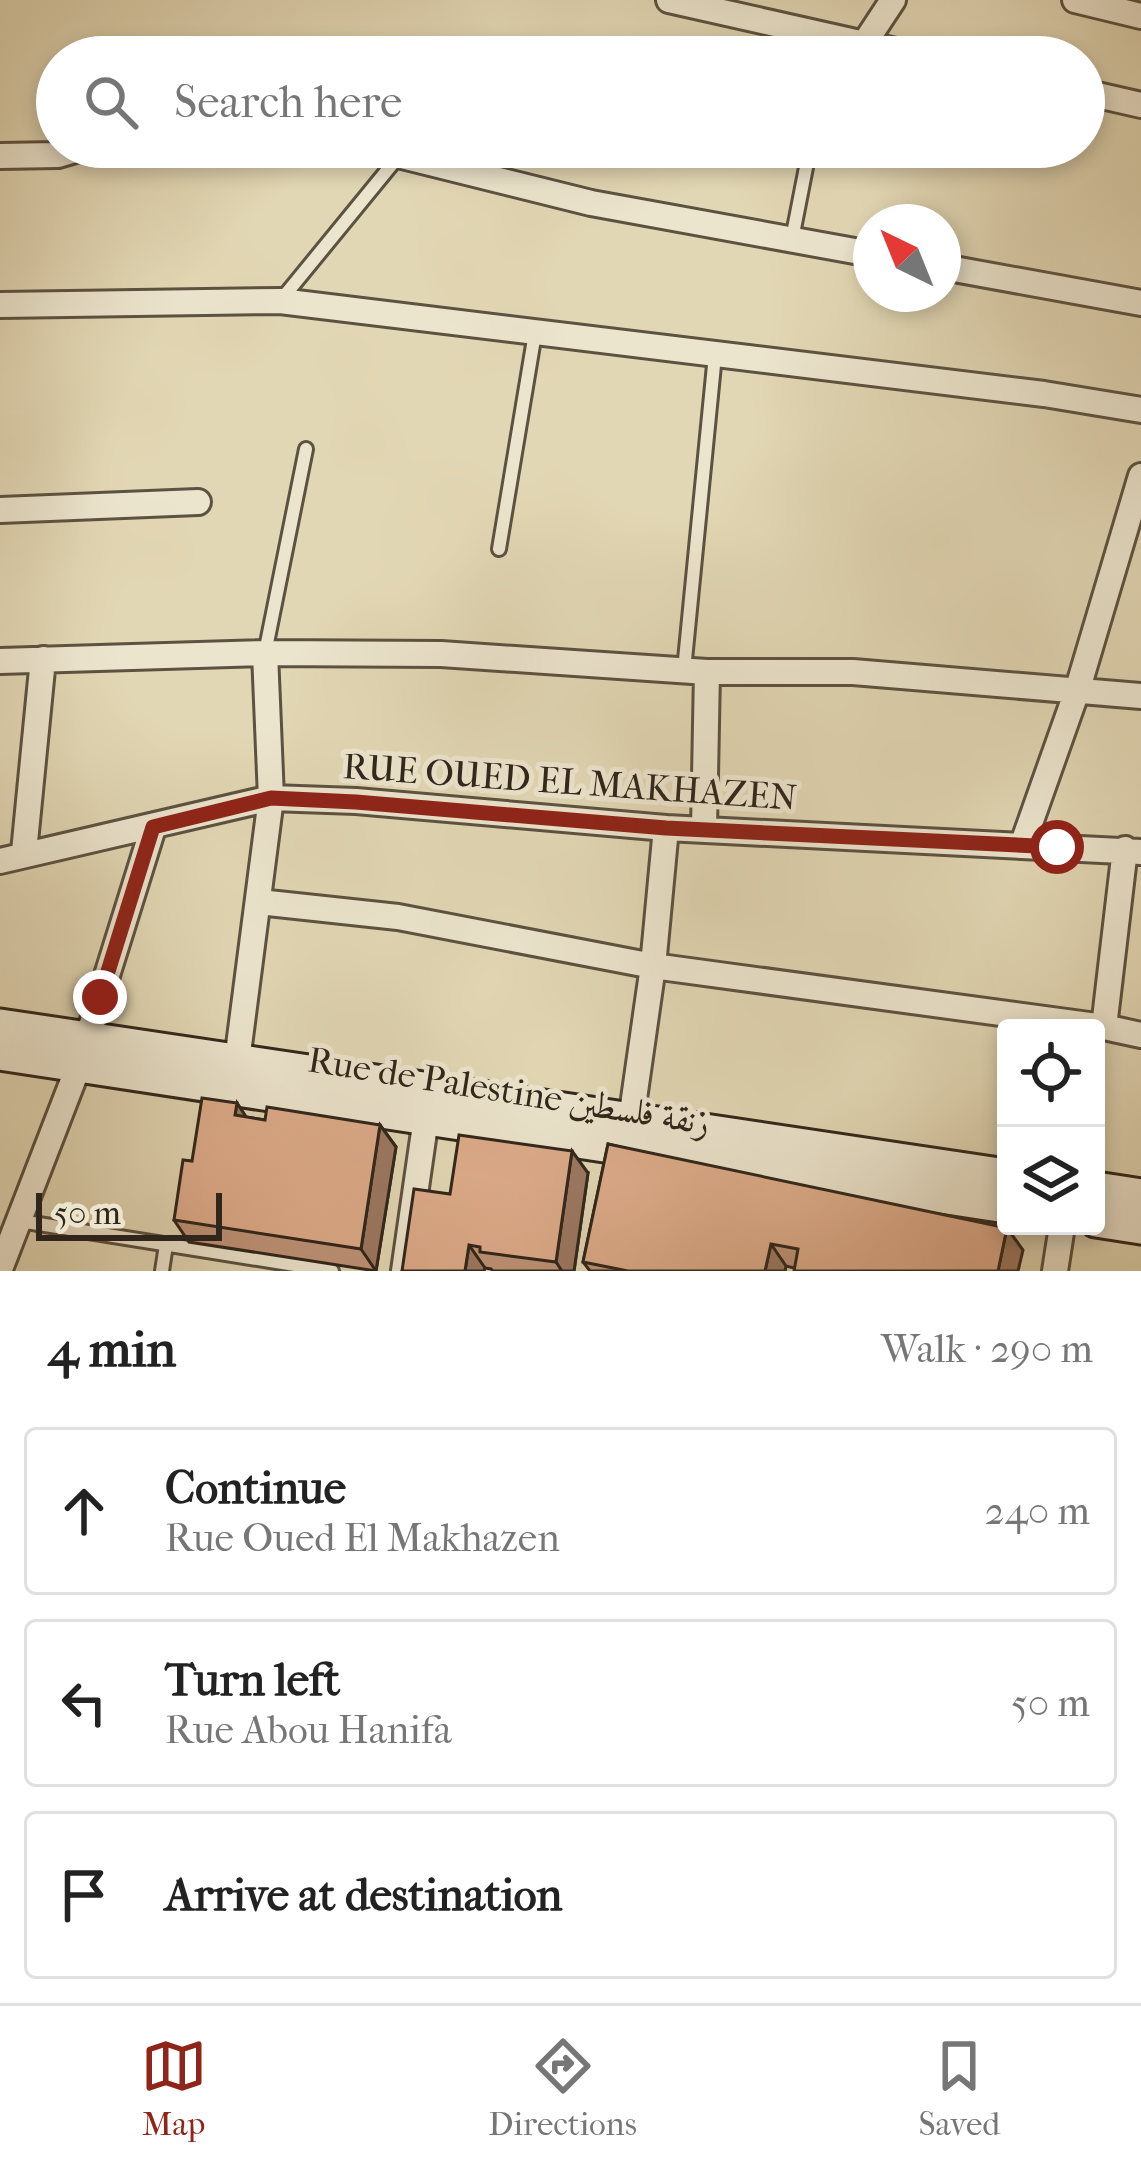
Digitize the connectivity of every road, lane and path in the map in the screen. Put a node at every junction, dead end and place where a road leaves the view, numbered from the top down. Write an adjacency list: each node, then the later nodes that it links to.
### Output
1 (669, 0): 5 (street)
2 (892, 0): 6 (street)
3 (1075, 0): 4 (street)
4 (1141, 16)
5 (792, 36)
6 (869, 36)
7 (1105, 97): 8 (street)
8 (1141, 105)
9 (36, 155): 10 (street)
10 (0, 156)
11 (389, 168): 17 (lane)
12 (445, 168): 14 (street)
13 (806, 168): 14 (lane)
14 (792, 239): 15 (street)
15 (853, 251)
16 (961, 270): 18 (street)
17 (280, 301): 19 (street); 20 (street)
18 (1141, 303)
19 (0, 305)
20 (535, 333): 21 (street); 27 (lane)
21 (715, 355): 22 (street); 31 (lane)
22 (1141, 410)
23 (306, 449): 28 (lane)
24 (1141, 476): 32 (street)
25 (198, 502): 26 (street)
26 (0, 510)
27 (499, 549)
28 (265, 653): 29 (street); 31 (street); 34 (street)
29 (43, 658): 30 (street); 40 (street)
30 (0, 662)
31 (696, 671): 32 (street); 37 (street)
32 (1078, 688): 33 (street); 38 (street)
33 (1141, 696)
34 (271, 798): 35 (street, RUE OUED EL MAKHAZEN); 36 (street, RUE OUED EL MAKHAZEN); 41 (street)
35 (153, 827): 40 (street, RUE OUED EL MAKHAZEN); 48 (street)
36 (666, 828): 37 (street, RUE OUED EL MAKHAZEN); 42 (street)
37 (704, 830): 38 (street, RUE OUED EL MAKHAZEN)
38 (1022, 846): 39 (street, RUE OUED EL MAKHAZEN)
39 (1133, 850): 44 (street)
40 (12, 856)
41 (259, 902): 42 (street); 50 (street)
42 (653, 966): 43 (street); 52 (street)
43 (1039, 1019)
44 (1105, 1022)
45 (0, 1026): 48 (street, Rue de Palestine زنقة فلسطين)
46 (1105, 1028): 47 (street)
47 (1141, 1035)
48 (83, 1052): 49 (street, Rue de Palestine زنقة فلسطين); 50 (street, Rue de Palestine زنقة فلسطين); 51 (street, Rue de Palestine زنقة فلسطين); 57 (street)
49 (0, 1053)
50 (237, 1061): 51 (street, Rue de Palestine زنقة فلسطين)
51 (428, 1104): 52 (street, Rue de Palestine زنقة فلسطين); 56 (street, Rue de Palestine زنقة فلسطين); 65 (street)
52 (631, 1120): 53 (street, Rue de Palestine زنقة فلسطين)
53 (997, 1175)
54 (1105, 1190): 55 (street)
55 (1141, 1196)
56 (997, 1204)
57 (19, 1221): 61 (lane); 62 (street)
58 (1105, 1221): 59 (street)
59 (1141, 1227)
60 (1061, 1235): 66 (street)
61 (166, 1245): 63 (lane); 64 (lane)
62 (0, 1269)
63 (162, 1271)
64 (332, 1271)
65 (404, 1271)
66 (1055, 1271)

